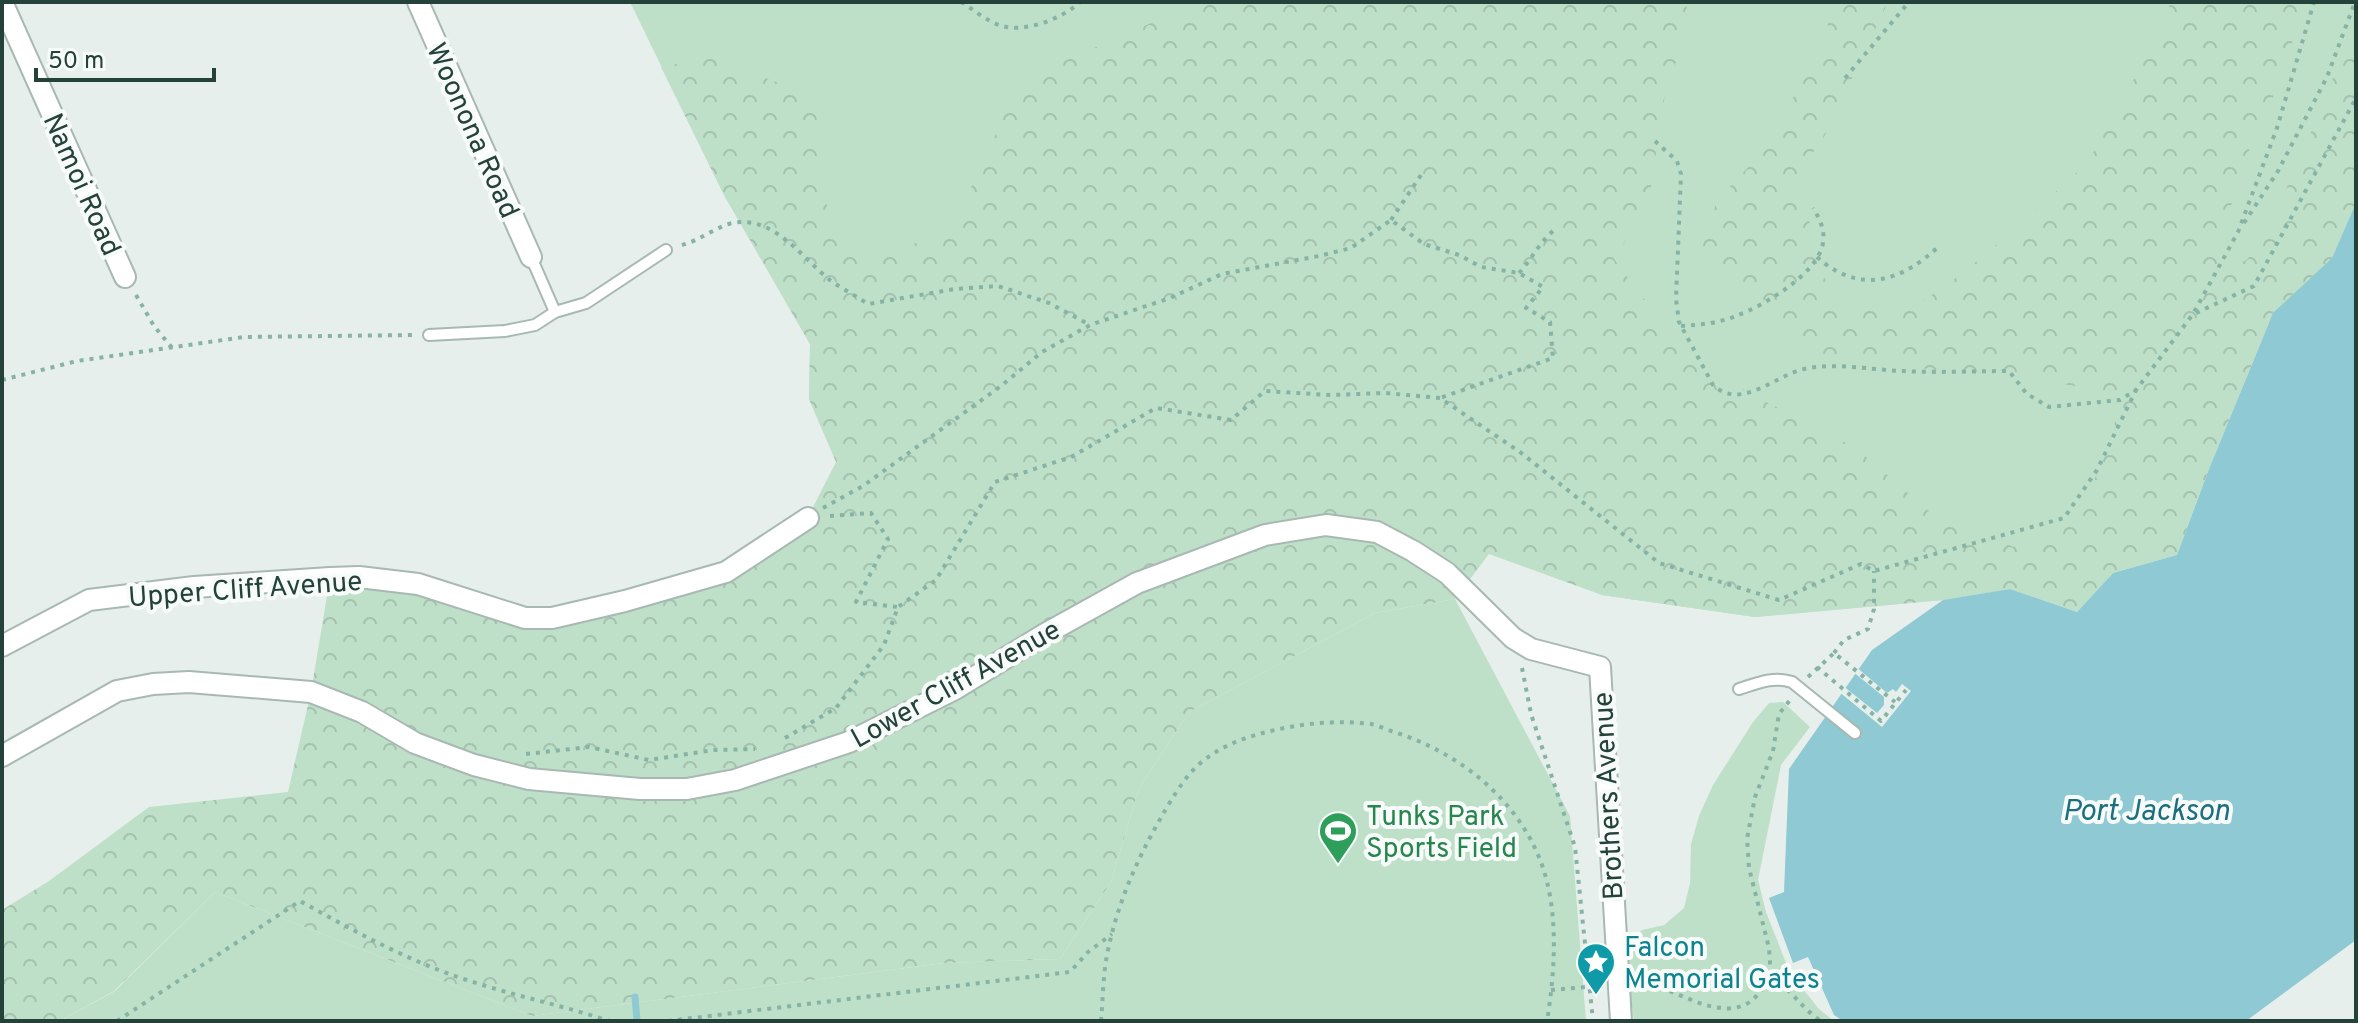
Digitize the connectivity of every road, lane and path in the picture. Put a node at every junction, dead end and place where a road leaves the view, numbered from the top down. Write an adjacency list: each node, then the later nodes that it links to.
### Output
1 (2, 2): 21 (street, Namoi Road)
2 (418, 2): 18 (street, Woonona Road)
3 (961, 2): 4 (path)
4 (1080, 2)
5 (1909, 2): 8 (path)
6 (2314, 2): 15 (path)
7 (2355, 2): 15 (path)
8 (1845, 78)
9 (2356, 98): 23 (path)
10 (1655, 141): 25 (path)
11 (1423, 172): 13 (path)
12 (1813, 208): 19 (path)
13 (1391, 220): 20 (path); 24 (path)
14 (1557, 228): 20 (path)
15 (2238, 232): 23 (path)
16 (1940, 245): 19 (path)
17 (666, 250): 22 (lane); 24 (path)
18 (531, 257): 22 (lane)
19 (1817, 257): 25 (path)
20 (1519, 273): 29 (path)
21 (125, 277): 27 (path)
22 (555, 312): 26 (lane)
23 (2193, 314): 25 (path)
24 (1090, 325): 30 (path)
25 (1681, 326)
26 (429, 335): 27 (path)
27 (173, 349): 28 (path)
28 (2, 380)
29 (1440, 398)
30 (808, 518): 32 (path); 33 (street, Upper Cliff Avenue)
31 (1874, 571): 35 (path)
32 (898, 607)
33 (2, 646)
34 (1531, 649): 36 (street, Lower Cliff Avenue); 43 (street, Lower Cliff Avenue); 47 (path)
35 (1834, 653): 37 (path); 41 (path)
36 (1600, 667): 55 (street, Brothers Avenue)
37 (1817, 667): 38 (path); 41 (path)
38 (1800, 688): 39 (lane); 42 (lane); 45 (path)
39 (1739, 689)
40 (1906, 690): 41 (path)
41 (1895, 702)
42 (1855, 733)
43 (2, 756)
44 (1112, 934): 48 (path); 51 (path); 52 (path)
45 (1771, 978): 46 (path); 56 (path)
46 (1637, 983)
47 (1588, 987): 48 (path); 54 (path)
48 (1550, 990): 53 (path)
49 (117, 1021): 50 (path)
50 (609, 1021)
51 (668, 1021)
52 (1101, 1021)
53 (1547, 1021)
54 (1593, 1021)
55 (1621, 1021)
56 (1821, 1021)

